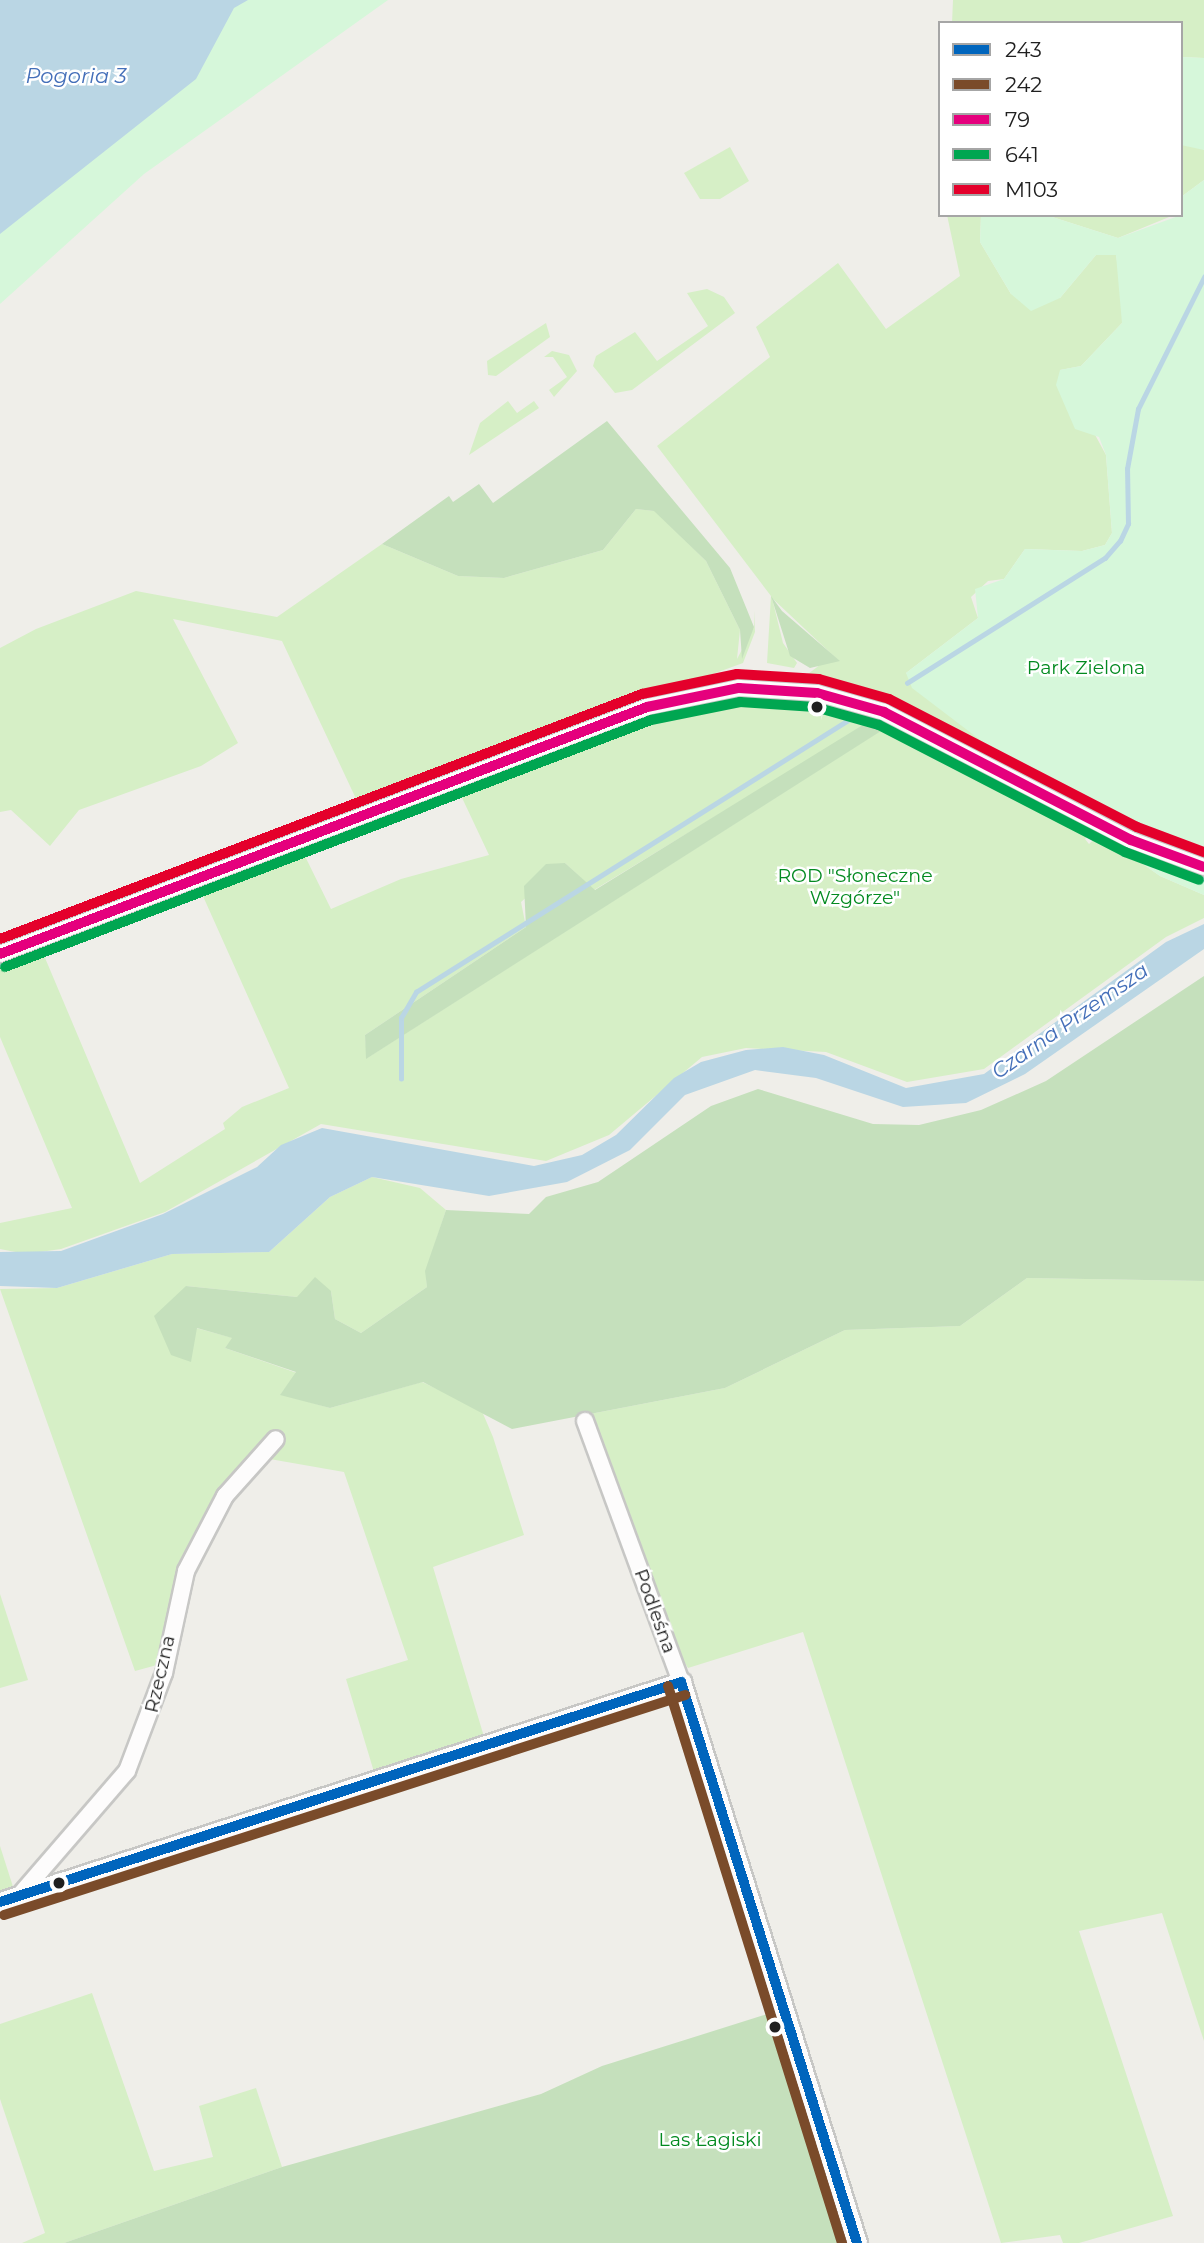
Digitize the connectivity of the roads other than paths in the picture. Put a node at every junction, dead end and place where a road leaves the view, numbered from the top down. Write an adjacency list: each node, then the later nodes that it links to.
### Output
1 (1204, 867): 2 (street)
2 (0, 954)
3 (585, 1421): 5 (street, Podleśna)
4 (276, 1439): 6 (street, Rzeczna)
5 (681, 1682): 6 (street); 7 (street, Podleśna)
6 (9, 1899)
7 (857, 2243)

